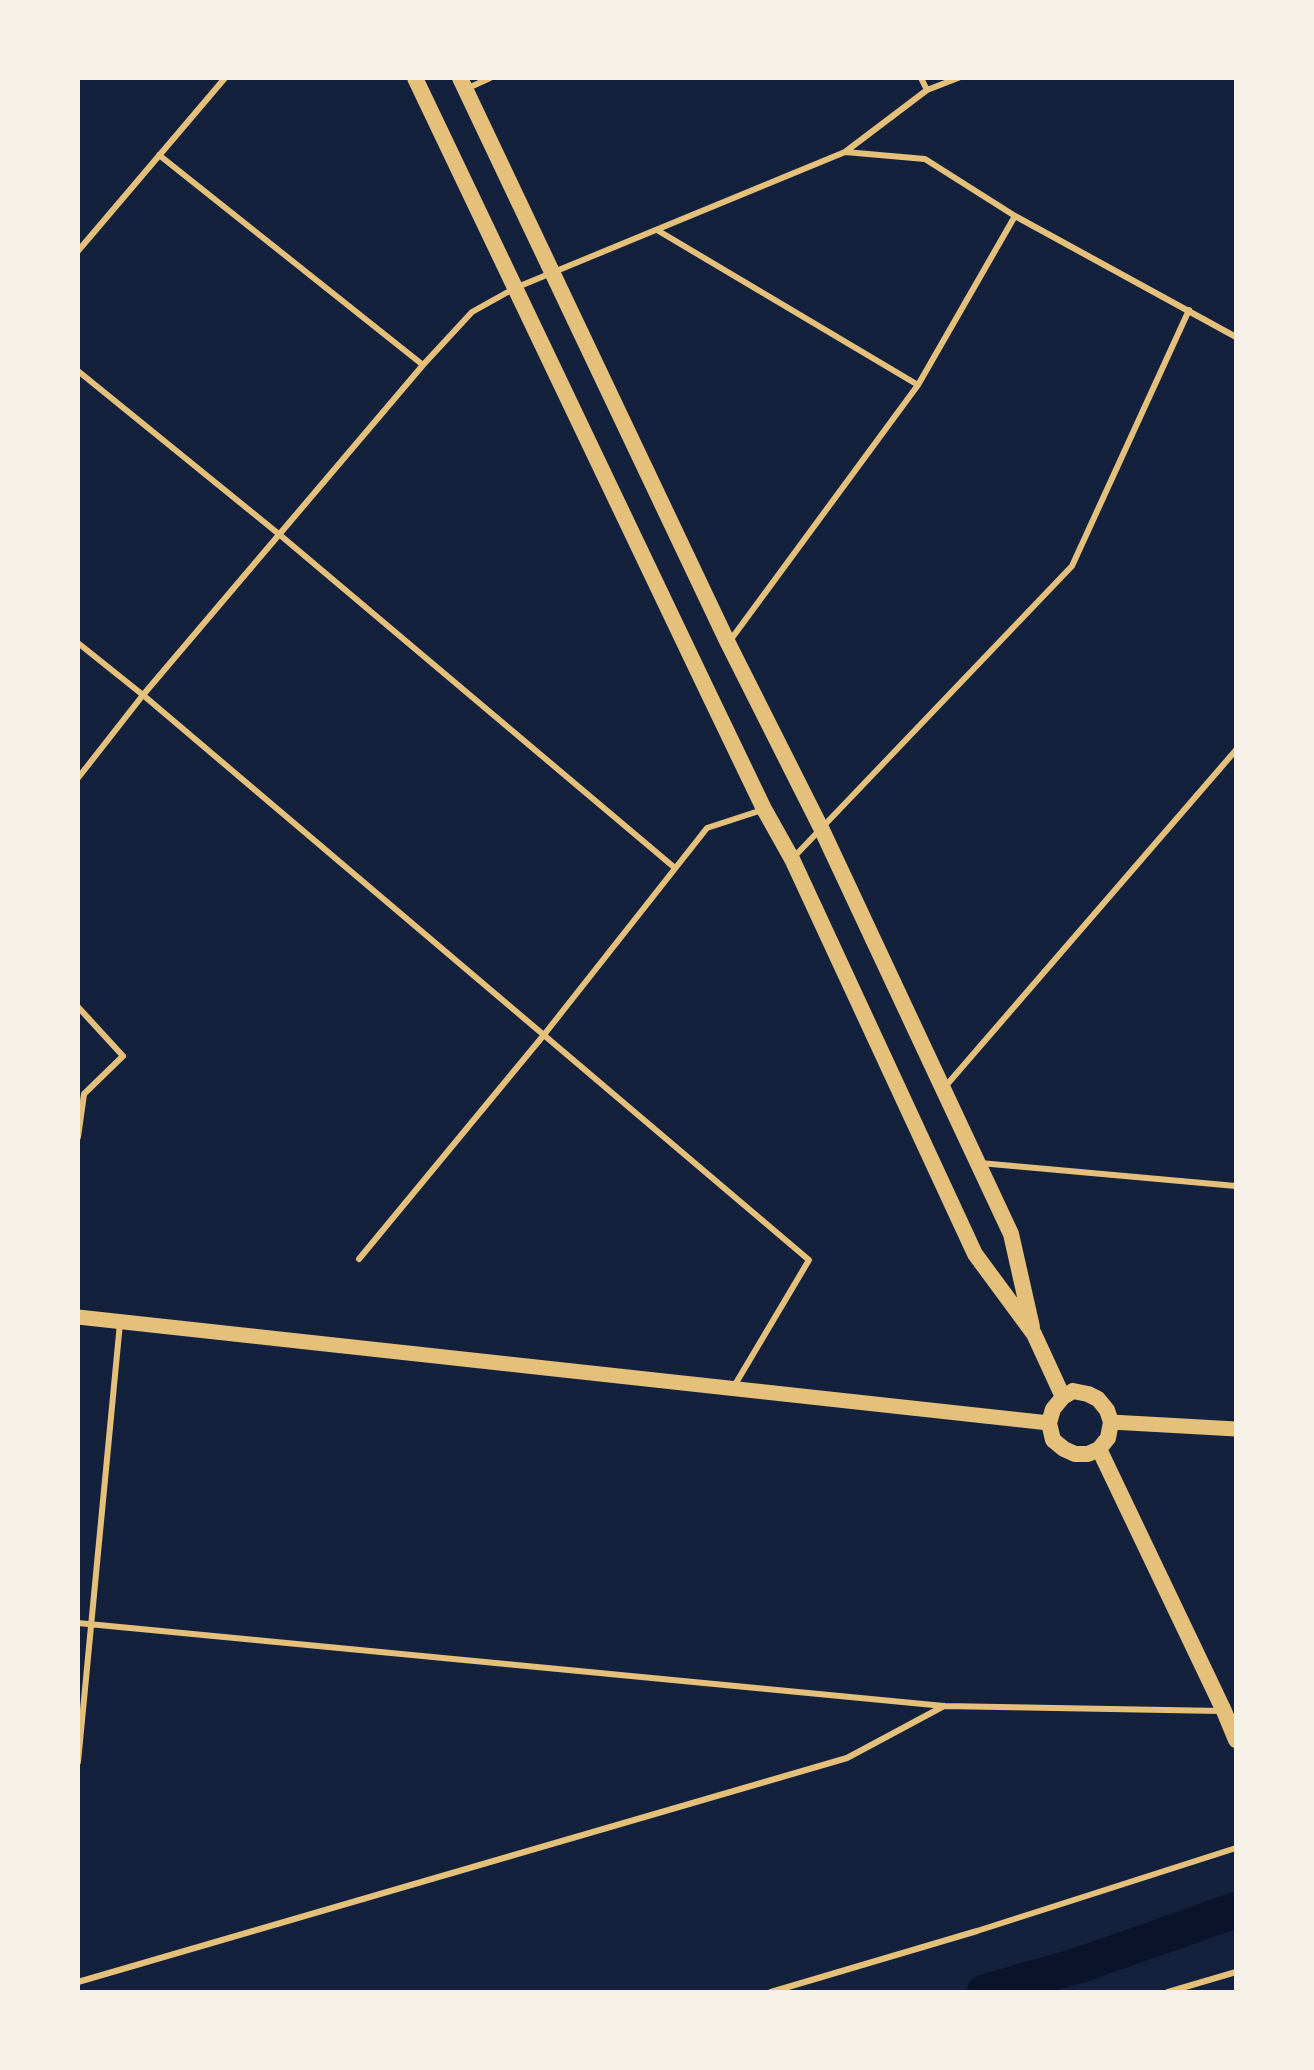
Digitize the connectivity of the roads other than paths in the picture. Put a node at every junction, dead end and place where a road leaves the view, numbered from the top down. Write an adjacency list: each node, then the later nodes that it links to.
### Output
1 (225, 78): 9 (street)
2 (415, 78): 14 (highway)
3 (490, 78): 6 (street)
4 (921, 78): 7 (street)
5 (958, 78): 7 (street)
6 (463, 84): 13 (highway)
7 (927, 90): 8 (street)
8 (845, 152): 10 (street); 11 (street)
9 (159, 155): 12 (street); 17 (street)
10 (1015, 216): 15 (street); 19 (street)
11 (657, 230): 13 (street); 19 (street)
12 (78, 251)
13 (554, 273): 14 (street); 22 (highway)
14 (515, 288): 17 (street); 26 (highway)
15 (1189, 310): 16 (street); 27 (street)
16 (1236, 337)
17 (423, 365): 20 (street)
18 (78, 371): 20 (street)
19 (918, 386): 22 (street)
20 (280, 535): 23 (street); 29 (street)
21 (78, 643): 23 (street)
22 (728, 643): 27 (highway)
23 (143, 695): 25 (street); 31 (street)
24 (1236, 750): 32 (street)
25 (78, 778)
26 (765, 809): 28 (highway); 29 (street)
27 (821, 828): 28 (street); 32 (highway)
28 (792, 859): 39 (highway)
29 (675, 868): 31 (street)
30 (78, 1008): 33 (street)
31 (543, 1036): 36 (street); 40 (street)
32 (943, 1090): 34 (highway)
33 (78, 1137)
34 (977, 1162): 35 (street); 39 (highway)
35 (1236, 1186)
36 (359, 1259)
37 (78, 1317): 38 (main road)
38 (120, 1323): 40 (main road); 47 (street)
39 (1034, 1334): 41 (highway)
40 (732, 1390): 43 (main road)
41 (1063, 1396): 42 (highway); 43 (highway)
42 (1111, 1422): 44 (main road); 45 (highway)
43 (1049, 1423): 45 (highway)
44 (1236, 1429)
45 (1099, 1449): 49 (highway)
46 (78, 1623): 47 (street)
47 (91, 1624): 48 (street); 51 (street)
48 (944, 1706): 49 (street); 54 (street)
49 (1224, 1711): 50 (highway)
50 (1236, 1740)
51 (78, 1762)
52 (1236, 1848): 55 (street)
53 (1236, 1972): 56 (street)
54 (78, 1982)
55 (771, 1992)
56 (1168, 1992)

